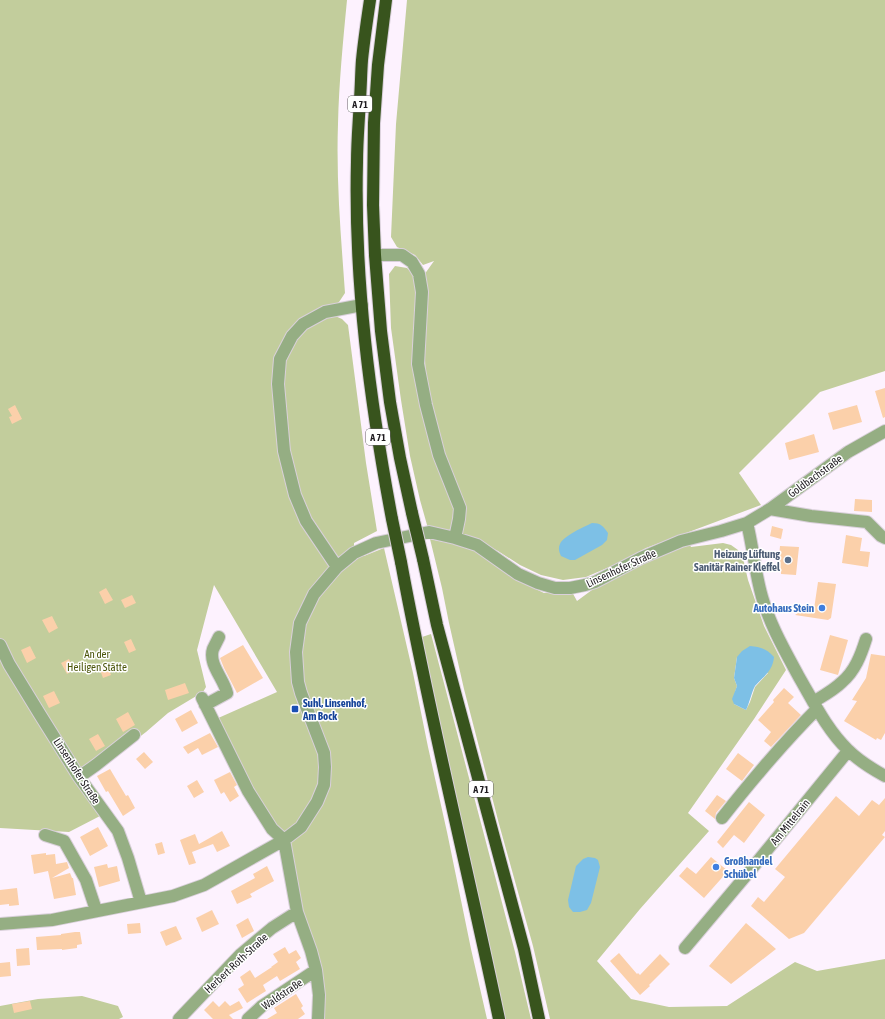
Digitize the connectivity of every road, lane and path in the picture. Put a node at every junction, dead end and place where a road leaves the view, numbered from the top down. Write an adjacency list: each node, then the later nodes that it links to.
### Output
1 (370, 0): 4 (highway, A 71)
2 (386, 0): 3 (highway, A 71)
3 (375, 255): 8 (street); 32 (highway, A 71, bridge)
4 (362, 305): 10 (street); 31 (highway, A 71, bridge)
5 (885, 431): 6 (street, Goldbachstraße)
6 (770, 509): 7 (street, Goldbachstraße); 9 (street)
7 (747, 522): 8 (street, Linsenhofer Straße); 14 (street)
8 (455, 538): 10 (street, Linsenhofer Straße)
9 (885, 538)
10 (337, 567): 21 (street, Linsenhofer Straße)
11 (219, 637): 21 (street)
12 (866, 639): 14 (street)
13 (0, 645): 17 (street, Linsenhofer Straße)
14 (815, 705): 16 (street); 19 (street)
15 (134, 735): 17 (street)
16 (848, 751): 18 (street); 26 (street, Am Mittelrain)
17 (79, 776): 22 (street, Linsenhofer Straße)
18 (885, 776)
19 (722, 818)
20 (45, 835): 23 (street)
21 (284, 840): 22 (street, Linsenhofer Straße); 24 (street)
22 (141, 902): 23 (street, Linsenhofer Straße)
23 (96, 910): 25 (street, Linsenhofer Straße)
24 (297, 912): 27 (street); 28 (street, Herbert-Roth-Straße)
25 (0, 924)
26 (685, 948)
27 (316, 970): 29 (street, Waldstraße); 30 (street)
28 (179, 1019)
29 (248, 1019)
30 (318, 1019)
31 (498, 1019)
32 (539, 1019)

